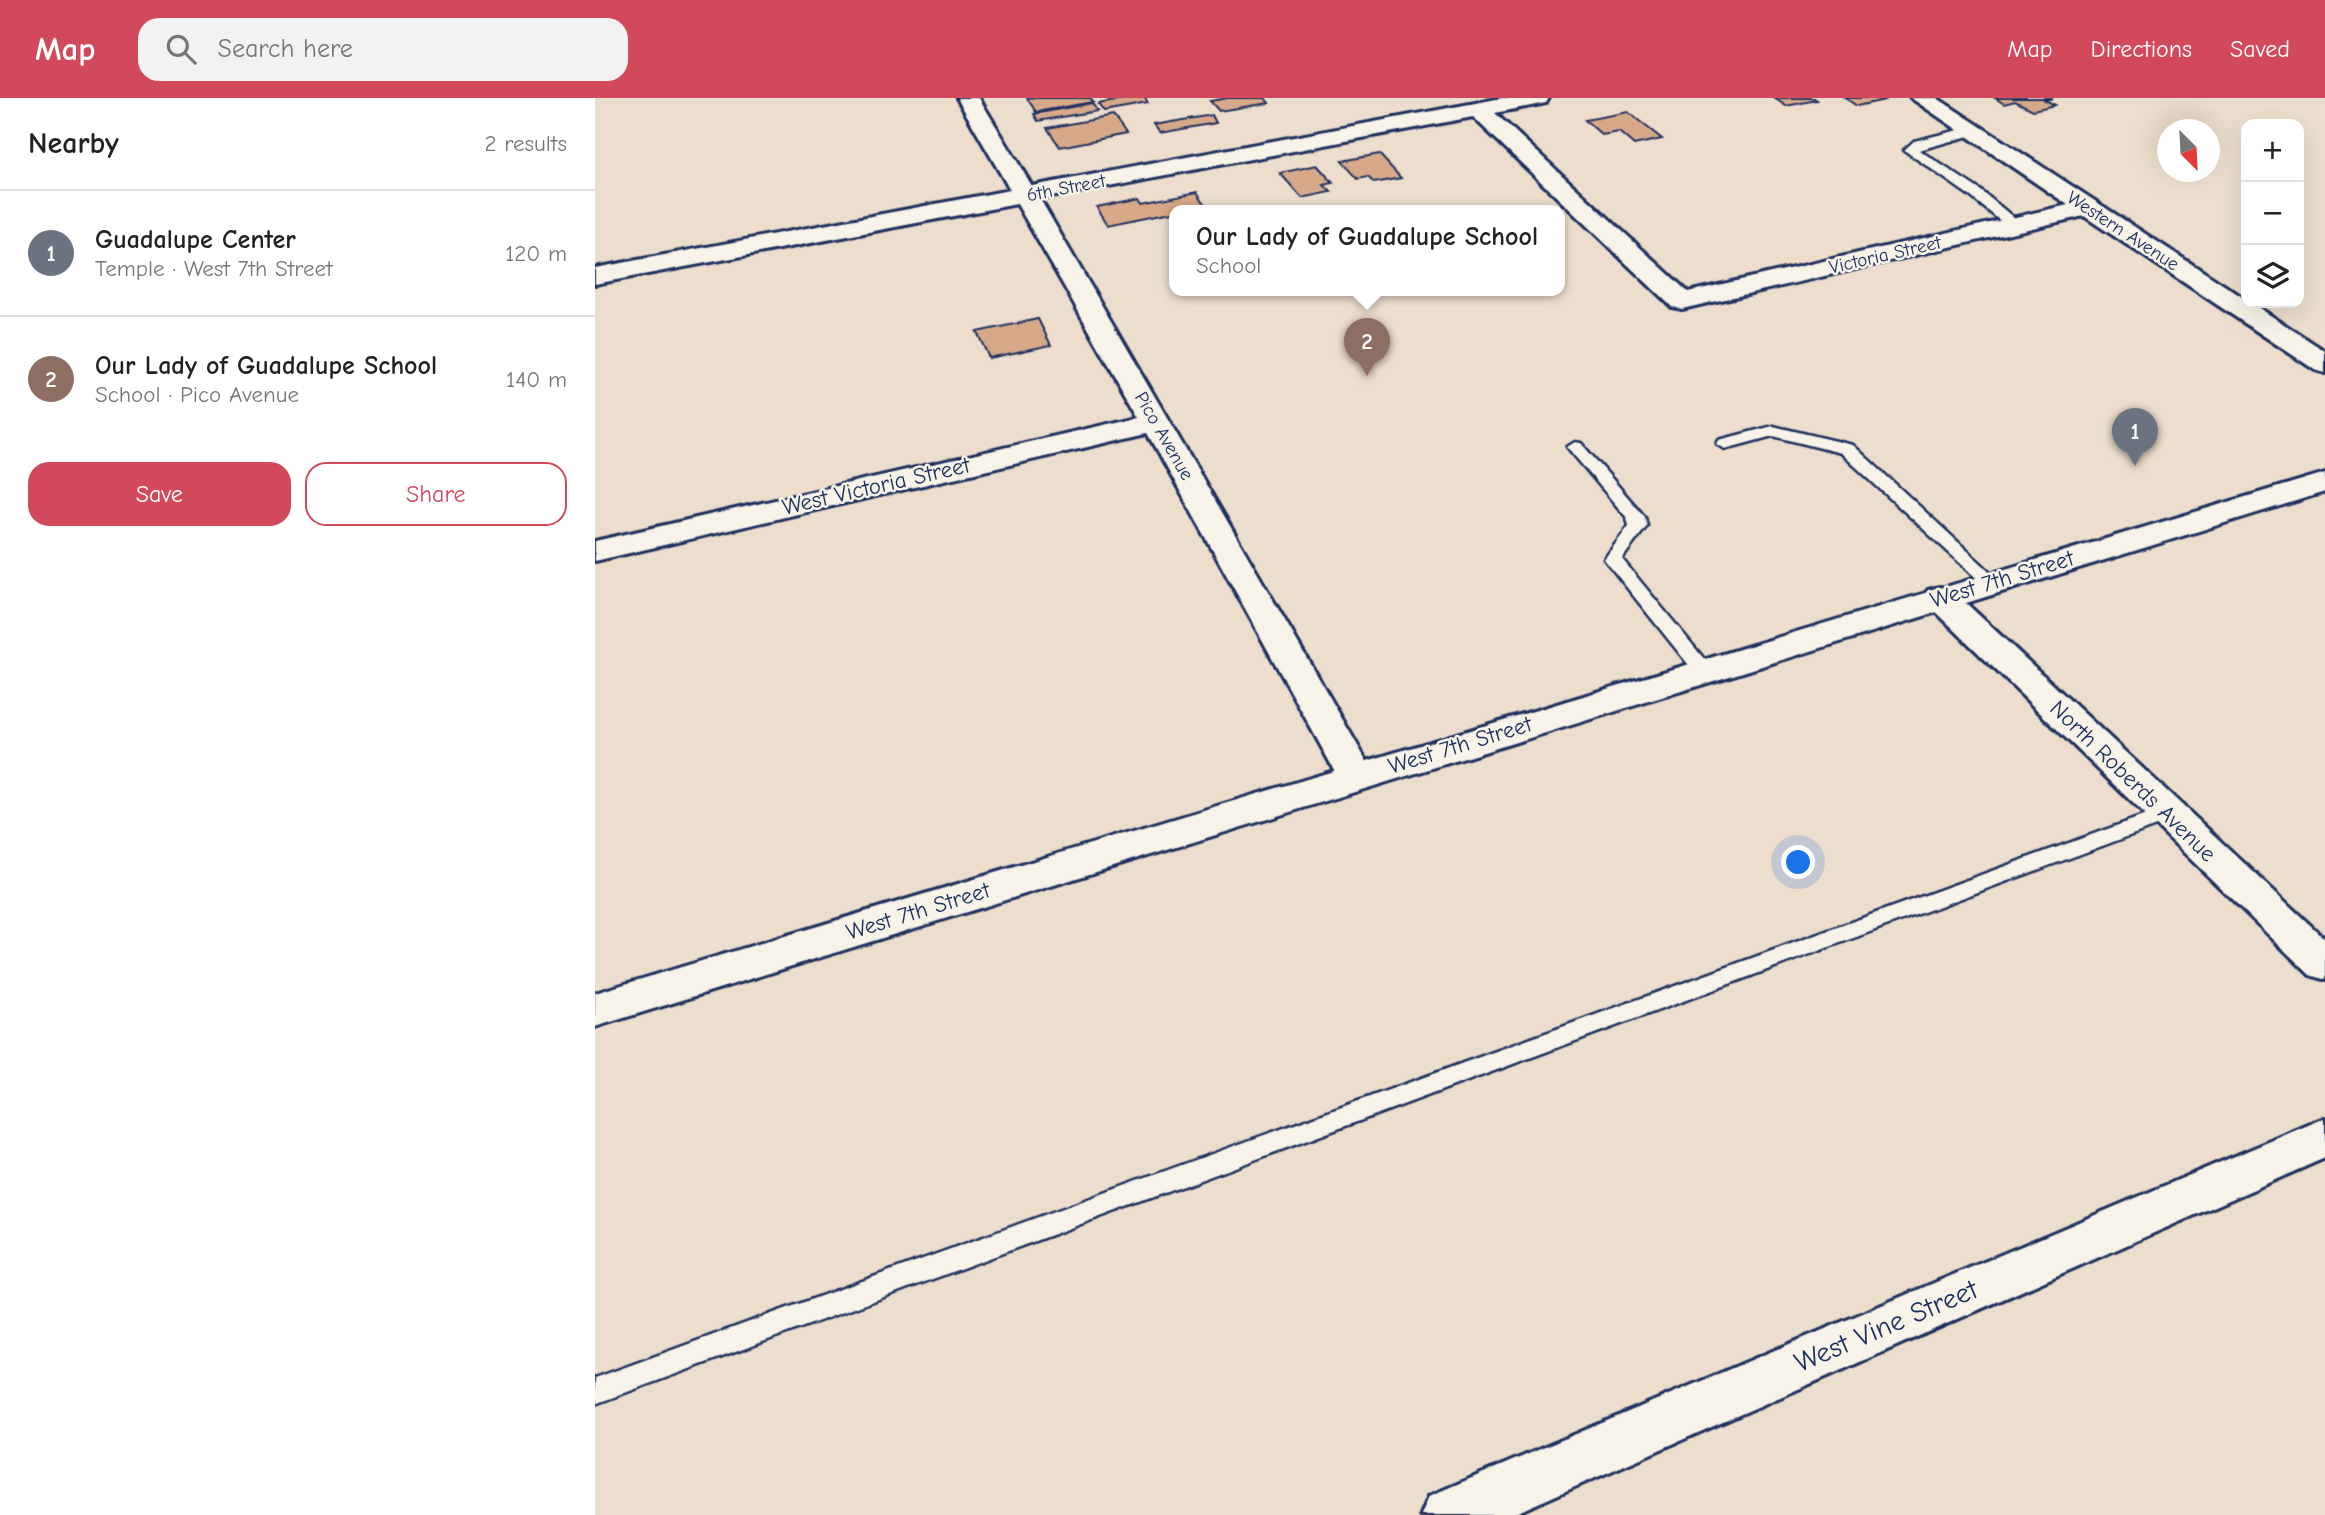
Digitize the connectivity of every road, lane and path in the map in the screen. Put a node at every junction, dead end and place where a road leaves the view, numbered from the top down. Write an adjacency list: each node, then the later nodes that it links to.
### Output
1 (968, 98): 8 (street, Pico Avenue)
2 (1424, 98): 6 (street)
3 (1538, 98): 5 (street, 6th Street)
4 (1922, 98): 7 (street, Western Avenue)
5 (1478, 109): 6 (street, 6th Street); 10 (street, Victoria Street)
6 (1443, 116): 8 (street, 6th Street)
7 (1971, 131): 9 (street, Western Avenue); 10 (lane)
8 (1025, 196): 11 (street, 6th Street); 13 (street, Pico Avenue)
9 (2088, 208): 10 (street, Victoria Street); 12 (street, Western Avenue)
10 (2014, 225)
11 (595, 276)
12 (2325, 363)
13 (1157, 422): 17 (street, West Victoria Street); 21 (street, Pico Avenue)
14 (1725, 444): 18 (lane)
15 (1576, 446): 20 (lane)
16 (2325, 482): 18 (street, West 7th Street)
17 (595, 551)
18 (1991, 582): 19 (street, West 7th Street)
19 (1940, 597): 20 (street, West 7th Street); 22 (street, North Roberds Avenue)
20 (1703, 670): 21 (street, West 7th Street)
21 (1357, 776): 24 (street, West 7th Street)
22 (2168, 814): 23 (street, North Roberds Avenue); 26 (lane)
23 (2325, 964)
24 (595, 1010)
25 (2325, 1137): 27 (street, West Vine Street)
26 (595, 1391)
27 (1448, 1515)

